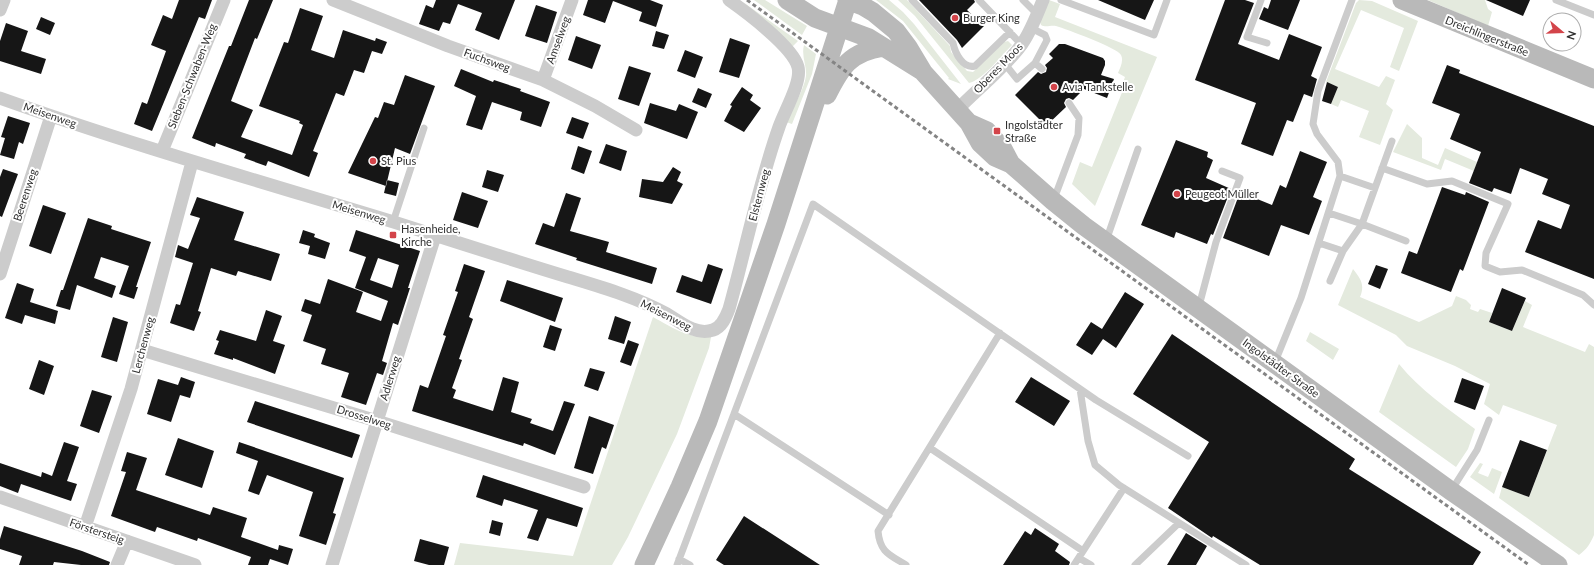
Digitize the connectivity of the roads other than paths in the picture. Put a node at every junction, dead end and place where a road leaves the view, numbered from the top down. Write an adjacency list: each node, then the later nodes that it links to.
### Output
1 (4, 0): 18 (street)
2 (224, 0): 42 (street, Sieben-Schwaben-Weg)
3 (333, 0): 31 (street, Fuchsweg)
4 (572, 0): 31 (street, Amselweg)
5 (728, 0): 61 (street, Elsternweg)
6 (787, 0): 21 (street, Ingolstädter Straße)
7 (848, 0): 21 (street); 30 (street, Ingolstädter Straße)
8 (912, 0): 23 (lane)
9 (979, 0): 23 (lane)
10 (1024, 0): 19 (lane)
11 (1043, 0): 19 (street, Oberes Moos)
12 (1061, 0): 13 (lane)
13 (1167, 0)
14 (1261, 0): 24 (lane)
15 (1352, 0): 46 (lane)
16 (1402, 0): 32 (street, Dreichlingerstraße)
17 (1556, 0): 20 (lane)
18 (0, 10)
19 (1037, 14): 22 (street, Oberes Moos)
20 (1594, 15)
21 (839, 27): 26 (street, Ingolstädter Straße); 39 (street)
22 (1031, 28): 25 (street, Oberes Moos); 27 (lane)
23 (1010, 32): 25 (lane)
24 (1267, 43)
25 (1022, 44): 28 (street, Oberes Moos)
26 (883, 47): 30 (street, Ingolstädter Straße); 39 (street)
27 (1035, 63): 28 (lane); 29 (lane)
28 (1004, 64): 36 (street, Oberes Moos)
29 (1042, 69)
30 (923, 72): 36 (street, Ingolstädter Straße)
31 (543, 80): 38 (street, Fuchsweg)
32 (1594, 80)
33 (0, 98): 35 (street, Meisenweg)
34 (1069, 103): 48 (lane)
35 (51, 116): 42 (street, Meisenweg); 57 (street, Beerenweg)
36 (963, 116): 48 (street, Ingolstädter Straße)
37 (424, 128): 50 (lane)
38 (636, 130)
39 (806, 132): 84 (street)
40 (1392, 141): 44 (lane)
41 (1138, 149): 53 (lane)
42 (162, 151): 43 (street, Meisenweg)
43 (192, 162): 50 (street, Meisenweg); 63 (street, Lerchenweg)
44 (1382, 168): 47 (lane); 59 (lane)
45 (1222, 171): 60 (lane)
46 (1340, 176): 47 (lane); 49 (lane)
47 (1375, 188): 51 (lane)
48 (1053, 201): 53 (street, Ingolstädter Straße)
49 (1329, 213): 51 (lane); 55 (lane)
50 (393, 222): 52 (street, Meisenweg)
51 (1362, 224): 54 (lane); 56 (lane)
52 (435, 236): 61 (street, Meisenweg); 68 (street, Adlerweg)
53 (1106, 241): 60 (street, Ingolstädter Straße)
54 (1406, 241)
55 (1319, 243): 56 (lane); 64 (lane)
56 (1343, 251): 58 (lane)
57 (0, 274)
58 (1330, 281)
59 (1594, 305)
60 (1198, 308): 64 (street, Ingolstädter Straße)
61 (715, 330)
62 (1000, 333): 65 (lane); 66 (lane); 69 (lane)
63 (142, 350): 68 (street, Drosselweg); 77 (street, Lerchenweg)
64 (1274, 363): 73 (street, Ingolstädter Straße)
65 (1080, 389): 70 (lane); 72 (lane)
66 (734, 414): 75 (lane); 80 (lane)
67 (1488, 420): 73 (lane)
68 (377, 421): 71 (street, Drosselweg); 83 (street, Adlerweg)
69 (930, 448): 75 (lane); 79 (lane)
70 (1188, 456)
71 (584, 487)
72 (1124, 488): 76 (lane); 79 (lane)
73 (1451, 491): 91 (street, Ingolstädter Straße)
74 (0, 497): 77 (street, Förstersteig)
75 (889, 515): 86 (lane)
76 (1178, 523): 89 (lane); 90 (lane)
77 (85, 527): 78 (street, Förstersteig)
78 (127, 541): 81 (street); 82 (street, Förstersteig)
79 (1081, 554): 87 (lane); 88 (lane)
80 (678, 562): 85 (lane)
81 (117, 565)
82 (195, 565)
83 (332, 565)
84 (644, 565)
85 (690, 565)
86 (906, 565)
87 (1074, 565)
88 (1091, 565)
89 (1135, 565)
90 (1246, 565)
91 (1558, 565)

